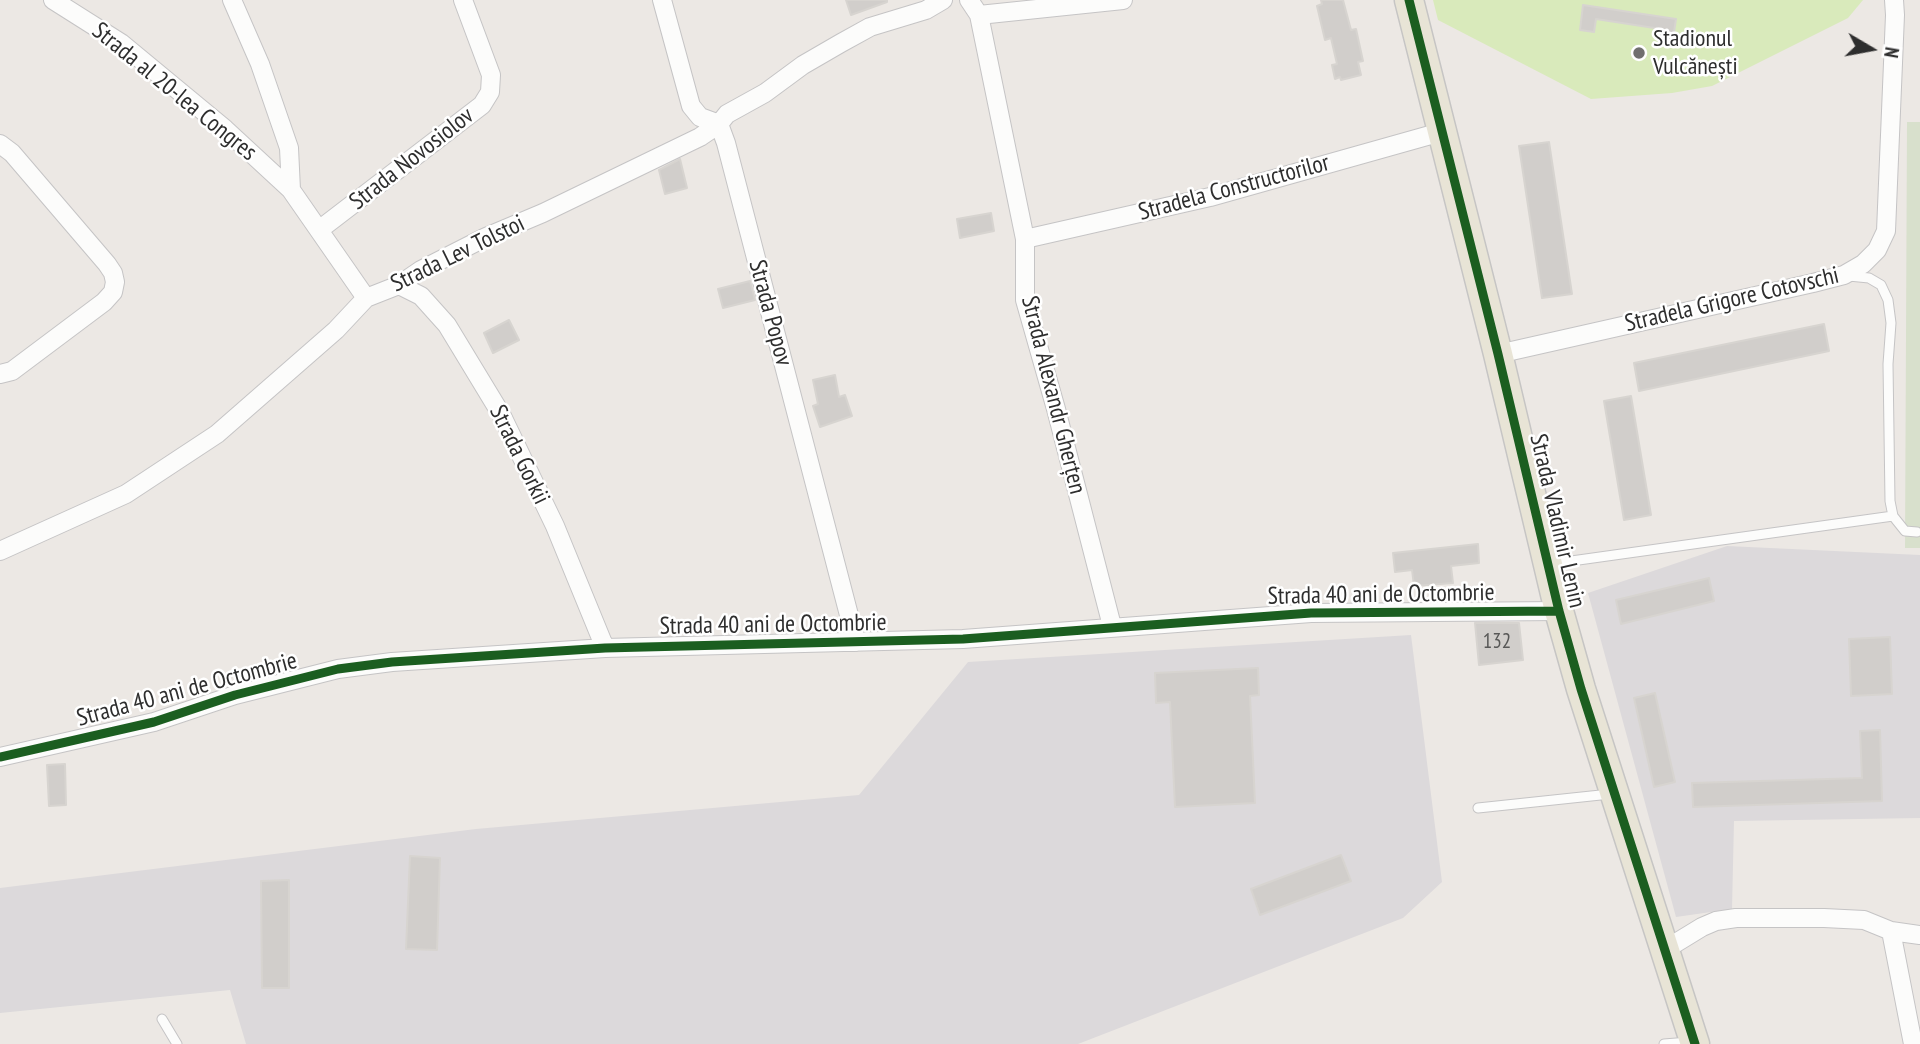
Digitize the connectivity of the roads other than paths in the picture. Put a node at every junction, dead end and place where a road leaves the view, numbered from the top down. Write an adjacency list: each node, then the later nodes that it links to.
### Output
1 (53, 0): 13 (street, Strada al 20-lea Congres)
2 (232, 0): 13 (street)
3 (464, 0): 14 (street, Strada Novosiolov)
4 (662, 0): 10 (street)
5 (943, 0): 10 (street, Strada Lev Tolstoi)
6 (1123, 0): 9 (street)
7 (1409, 0): 11 (main road, Strada Vladimir Lenin)
8 (1894, 0): 16 (street, Stradela Grigore Cotovschi)
9 (974, 8): 15 (street, Strada Alexandr Gherțen)
10 (719, 124): 17 (street, Strada Lev Tolstoi); 27 (street, Strada Popov)
11 (1441, 132): 15 (street, Stradela Constructorilor); 19 (main road, Strada Vladimir Lenin)
12 (0, 144): 20 (street)
13 (291, 190): 14 (street, Strada al 20-lea Congres)
14 (319, 230): 18 (street, Strada al 20-lea Congres)
15 (1025, 239): 26 (street, Strada Alexandr Gherțen)
16 (1844, 275): 19 (street, Stradela Grigore Cotovschi); 21 (lane)
17 (399, 285): 18 (street, Strada Lev Tolstoi); 28 (street, Strada Gorkii)
18 (366, 298): 23 (street, Strada Lev Tolstoi)
19 (1498, 354): 24 (main road, Strada Vladimir Lenin)
20 (0, 373)
21 (1893, 516): 22 (lane); 24 (lane)
22 (1917, 532)
23 (0, 551)
24 (1549, 564): 25 (main road, Strada Vladimir Lenin)
25 (1559, 611): 26 (street, Strada 40 ani de Octombrie); 30 (main road, Strada Vladimir Lenin)
26 (1112, 626): 27 (street, Strada 40 ani de Octombrie)
27 (856, 642): 28 (street, Strada 40 ani de Octombrie)
28 (605, 648): 29 (street, Strada 40 ani de Octombrie)
29 (0, 757)
30 (1615, 793): 31 (lane); 34 (main road, Strada Vladimir Lenin)
31 (1478, 808)
32 (1891, 931): 33 (street); 34 (street); 39 (street)
33 (1920, 936)
34 (1666, 949): 36 (main road, Strada Vladimir Lenin)
35 (162, 1019): 37 (lane)
36 (1695, 1043): 38 (lane)
37 (177, 1044)
38 (1664, 1044)
39 (1913, 1044)

